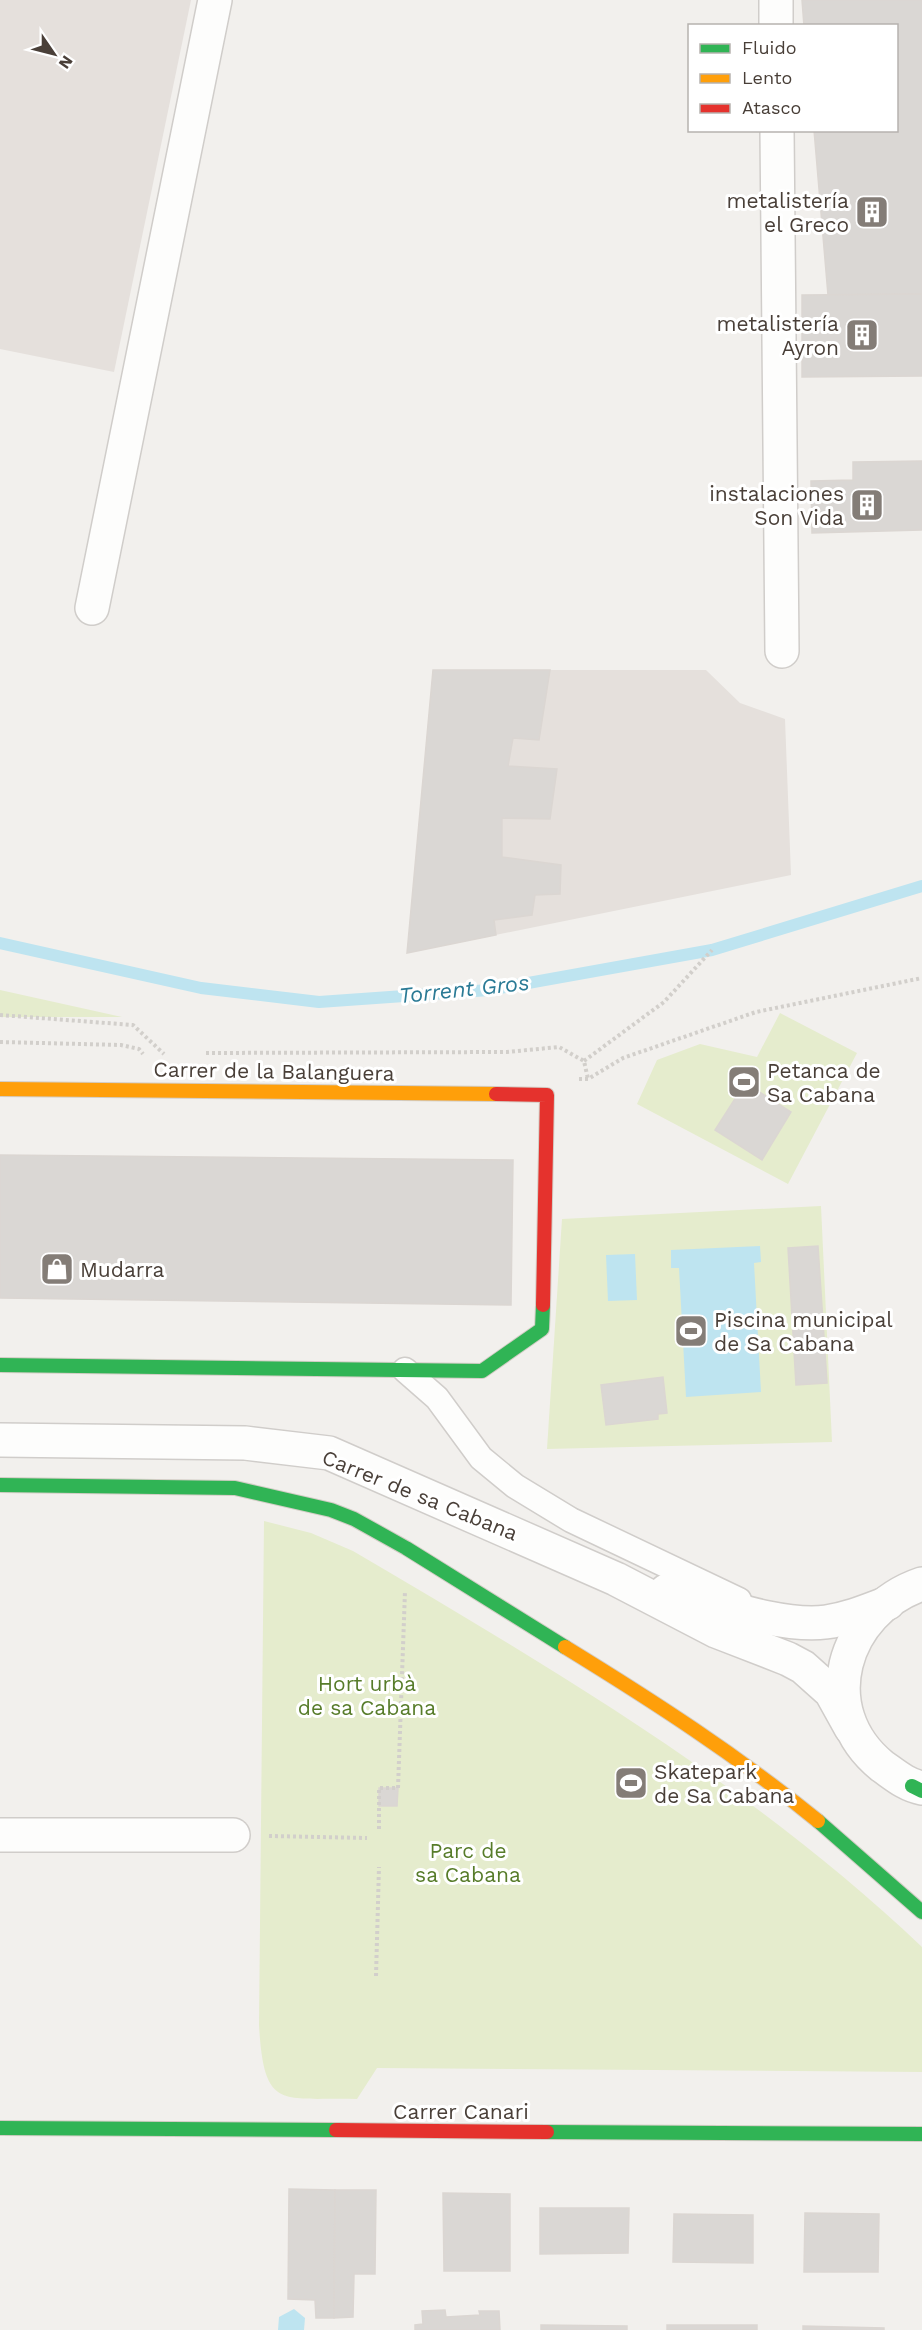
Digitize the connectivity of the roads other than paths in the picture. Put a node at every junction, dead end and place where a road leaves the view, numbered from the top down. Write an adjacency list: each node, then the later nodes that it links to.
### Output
1 (215, 0): 5 (street)
2 (776, 0): 3 (street)
3 (776, 24)
4 (777, 132): 6 (street)
5 (92, 608)
6 (782, 651)
7 (0, 1089): 9 (street, Carrer de la Balanguera)
8 (0, 1365): 9 (street)
9 (405, 1370): 15 (lane)
10 (0, 1440): 12 (street, Carrer de sa Cabana)
11 (0, 1485): 20 (street)
12 (616, 1579): 15 (street, Carrer de sa Cabana); 16 (street, Carrer de sa Cabana)
13 (922, 1584): 14 (street)
14 (888, 1603): 15 (street, Carrer de sa Cabana); 16 (street)
15 (773, 1618)
16 (851, 1728): 17 (street)
17 (919, 1788)
18 (0, 1835): 19 (street)
19 (233, 1835)
20 (922, 1912)
21 (0, 2128): 22 (street, Carrer Canari)
22 (922, 2134)

